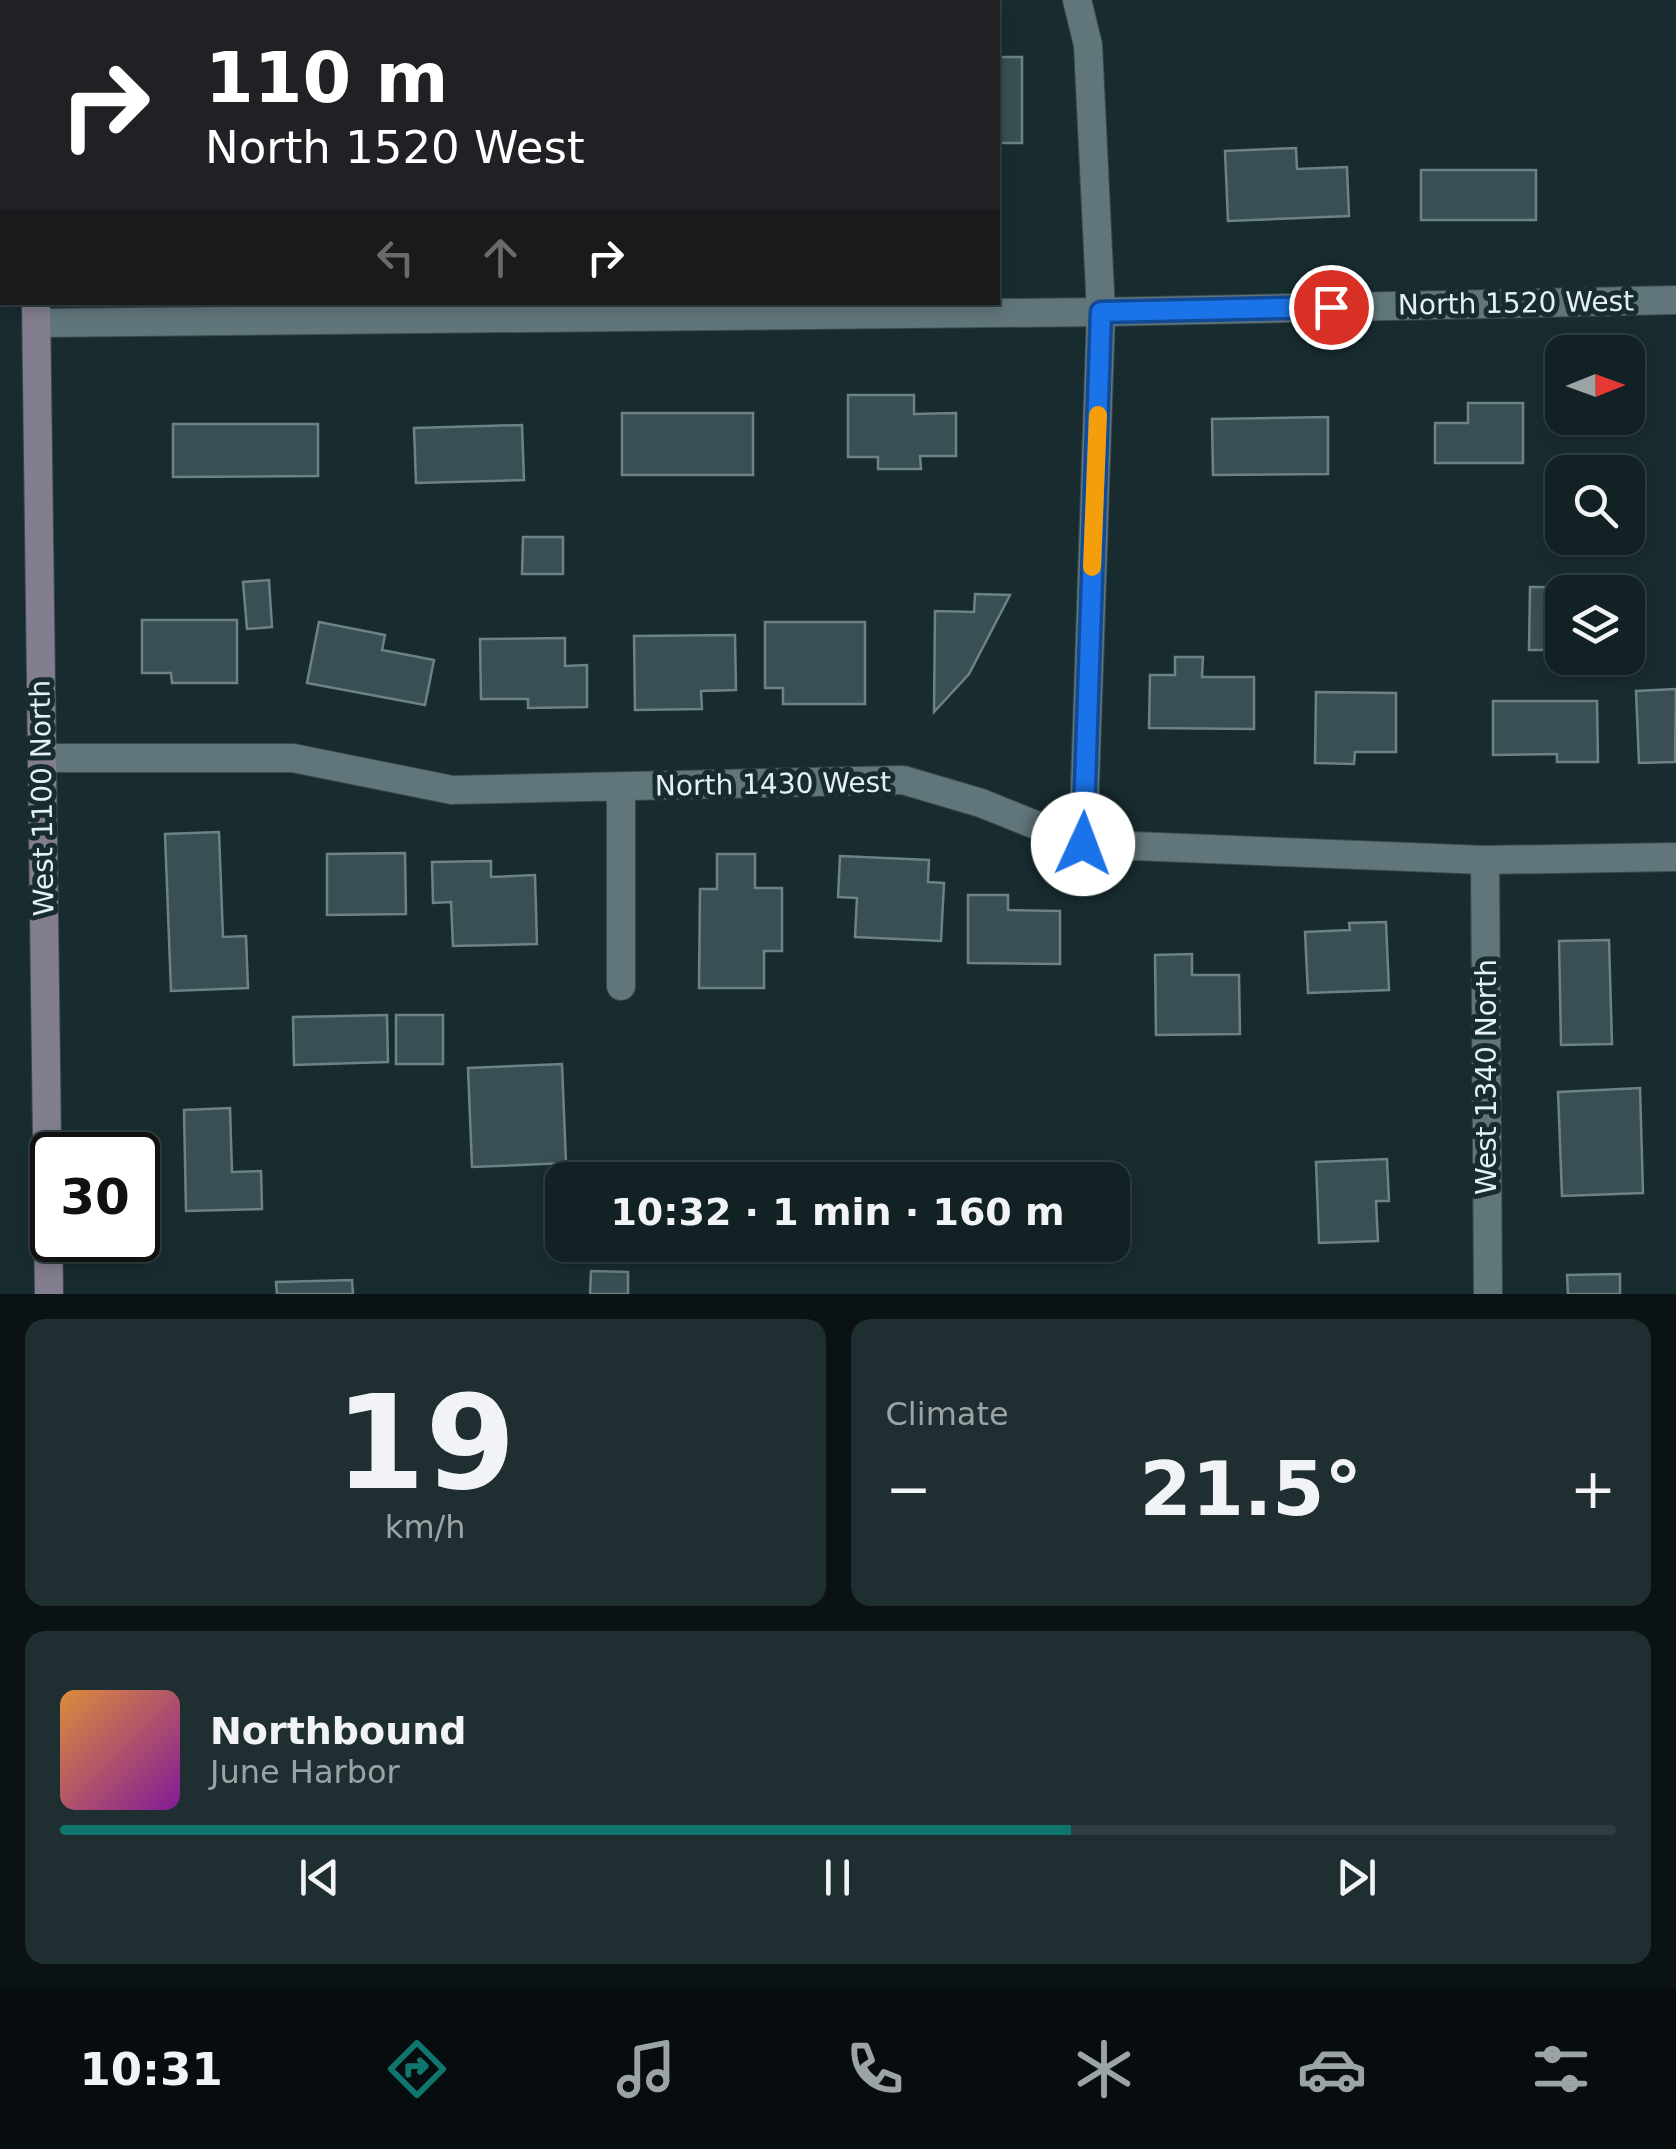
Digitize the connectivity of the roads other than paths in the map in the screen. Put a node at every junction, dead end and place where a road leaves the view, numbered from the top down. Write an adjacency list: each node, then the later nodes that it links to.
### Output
1 (1077, 0): 3 (street)
2 (1676, 300): 3 (street, North 1520 West)
3 (1101, 312): 4 (street, North 1520 West); 7 (street)
4 (36, 313): 5 (main road, West 1100 North)
5 (42, 758): 6 (street, North 1430 West); 11 (main road, West 1100 North)
6 (621, 787): 7 (street, North 1430 West); 10 (street)
7 (1083, 844): 9 (street, North 1430 West)
8 (1676, 857): 9 (street, North 1430 West)
9 (1485, 860): 12 (street, West 1340 North)
10 (621, 986)
11 (49, 1294)
12 (1488, 1294)

